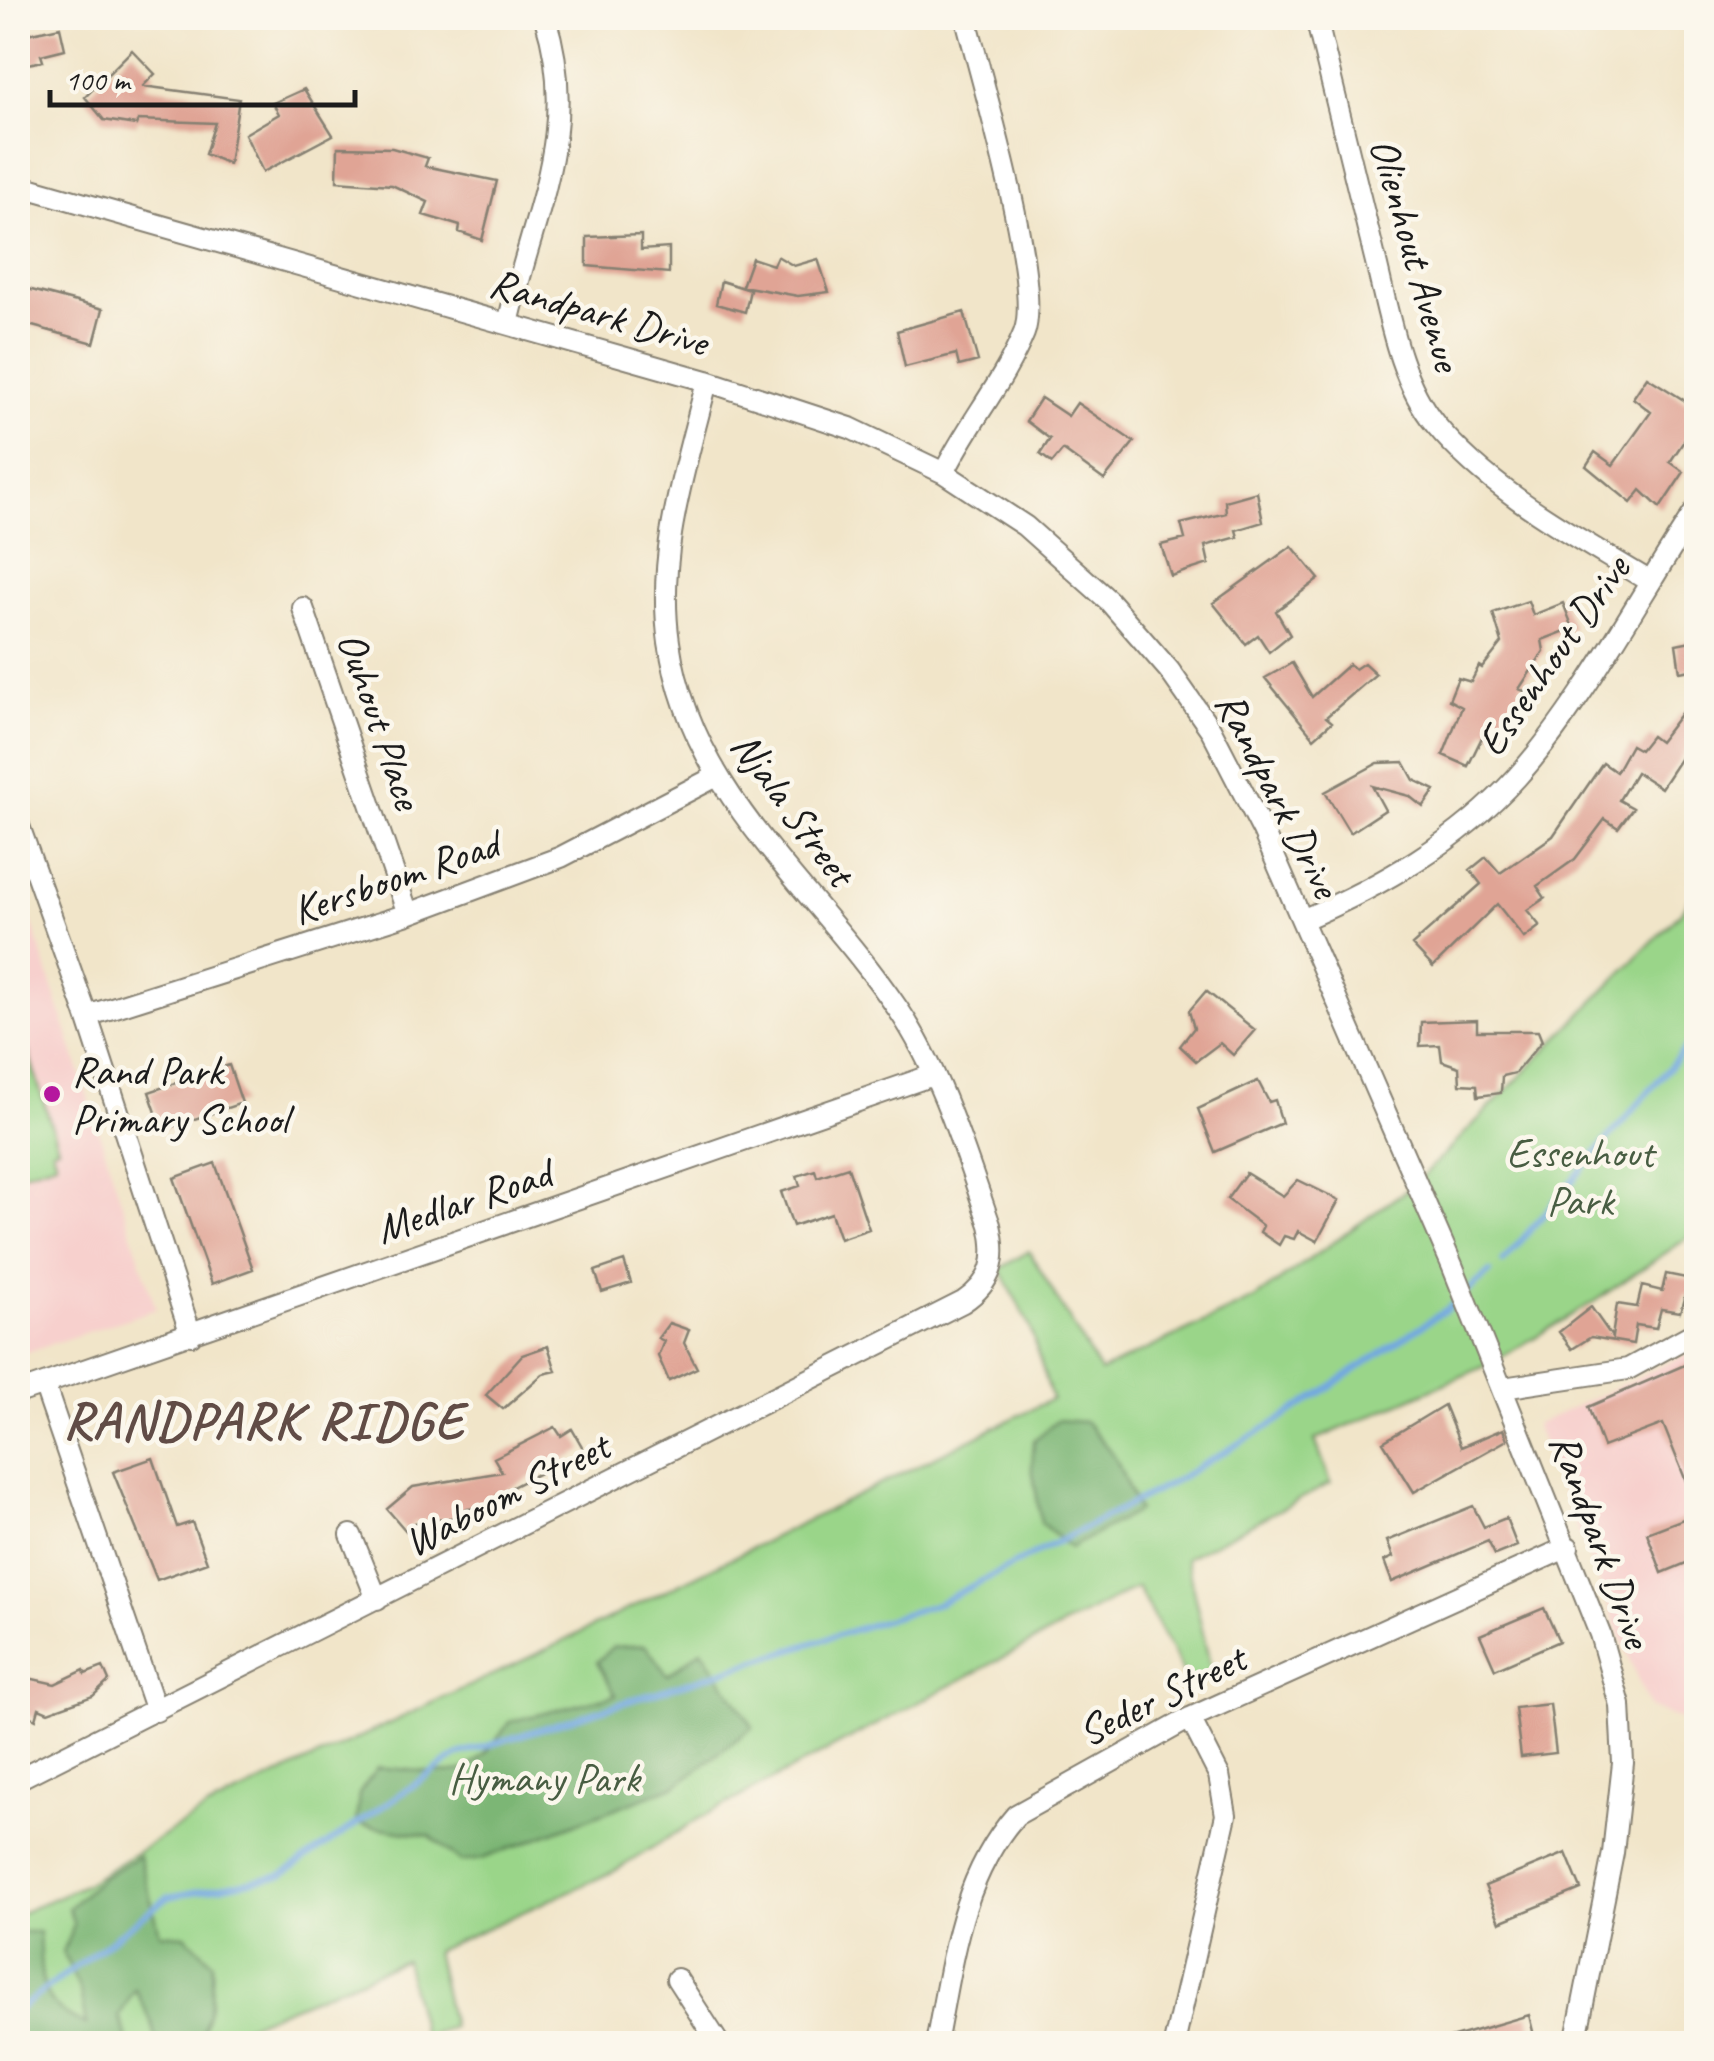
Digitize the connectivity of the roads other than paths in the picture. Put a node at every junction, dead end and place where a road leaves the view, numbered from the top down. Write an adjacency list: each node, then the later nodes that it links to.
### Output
1 (545, 18): 6 (street)
2 (966, 18): 8 (street)
3 (1316, 18): 10 (street, Olienhout Avenue)
4 (22, 186): 5 (street); 6 (street, Randpark Drive)
5 (18, 220)
6 (508, 324): 7 (street, Randpark Drive)
7 (707, 381): 8 (street, Randpark Drive); 12 (street, Njala Street)
8 (944, 473): 15 (street, Randpark Drive)
9 (1696, 510): 10 (street, Essenhout Drive)
10 (1649, 581): 15 (street, Essenhout Drive)
11 (303, 608): 14 (street, Ouhout Place)
12 (715, 777): 14 (street, Kersboom Road); 17 (street, Njala Street)
13 (18, 823): 16 (street)
14 (408, 914): 16 (street, Kersboom Road)
15 (1302, 920): 22 (street, Randpark Drive)
16 (88, 1016): 20 (street)
17 (932, 1076): 18 (street, Njala Street); 20 (street, Medlar Road)
18 (995, 1245): 26 (street, Waboom Street)
19 (1696, 1332): 22 (street)
20 (191, 1336): 21 (street, Medlar Road)
21 (44, 1384): 23 (street, Medlar Road); 27 (street)
22 (1503, 1388): 25 (street, Randpark Drive)
23 (18, 1393)
24 (351, 1535): 26 (street)
25 (1568, 1548): 28 (street, Seder Street); 34 (street, Randpark Drive)
26 (377, 1599): 27 (street, Waboom Street)
27 (156, 1711): 29 (street, Waboom Street)
28 (1190, 1718): 32 (street, Seder Street); 33 (street)
29 (18, 1779)
30 (677, 1979): 31 (street)
31 (719, 2044)
32 (936, 2044)
33 (1174, 2044)
34 (1575, 2044)

